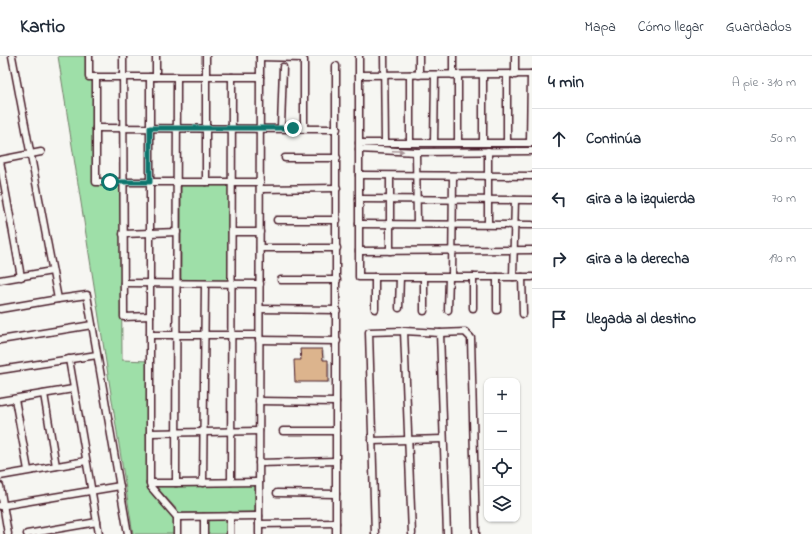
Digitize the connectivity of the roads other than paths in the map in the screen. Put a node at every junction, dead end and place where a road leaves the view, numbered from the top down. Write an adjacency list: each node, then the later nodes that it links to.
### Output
1 (12, 56): 53 (street)
2 (88, 56): 24 (street)
3 (123, 56): 25 (street)
4 (156, 56): 26 (street)
5 (206, 56): 28 (street)
6 (359, 56): 17 (street)
7 (384, 56): 18 (street)
8 (418, 56): 20 (street)
9 (453, 56): 22 (street)
10 (515, 56): 15 (street)
11 (260, 57): 30 (street); 39 (street)
12 (336, 66): 40 (street)
13 (283, 67): 38 (street)
14 (507, 74): 15 (street); 23 (street); 46 (street)
15 (515, 74): 16 (street)
16 (532, 74): 47 (street)
17 (359, 75): 18 (street); 48 (street)
18 (384, 75): 19 (street); 41 (street)
19 (410, 75): 20 (street); 42 (street)
20 (419, 75): 21 (street)
21 (435, 75): 22 (street); 43 (street)
22 (456, 75): 23 (street); 44 (street)
23 (483, 75): 45 (street)
24 (96, 77): 25 (street); 31 (street)
25 (123, 77): 26 (street); 32 (street)
26 (153, 77): 27 (street); 33 (street)
27 (177, 77): 28 (street); 34 (street)
28 (206, 77): 29 (street); 35 (street)
29 (232, 77): 30 (street); 36 (street)
30 (260, 77): 37 (street)
31 (96, 128): 32 (street); 63 (street)
32 (123, 128): 33 (street); 63 (street)
33 (150, 128): 34 (street); 64 (street)
34 (178, 128): 35 (street); 65 (street)
35 (206, 128): 36 (street); 66 (street)
36 (232, 128): 37 (street); 67 (street)
37 (260, 128): 38 (street); 68 (street)
38 (281, 128): 39 (street)
39 (304, 128): 40 (street)
40 (337, 129): 55 (street)
41 (385, 143): 42 (street); 48 (street)
42 (410, 143): 43 (street)
43 (434, 143): 44 (street)
44 (458, 143): 45 (street)
45 (483, 143): 46 (street)
46 (507, 143): 47 (street)
47 (531, 143)
48 (359, 146): 52 (street, one-way to 52); 57 (street)
49 (488, 151): 50 (street); 52 (street); 61 (street)
50 (532, 151)
51 (41, 152): 53 (street)
52 (416, 152): 59 (street)
53 (30, 155): 56 (street); 99 (street)
54 (285, 158): 55 (street)
55 (337, 158): 69 (street)
56 (0, 160): 100 (street)
57 (359, 175): 58 (street); 71 (street)
58 (390, 176): 59 (street); 73 (street)
59 (416, 176): 60 (street); 72 (street)
60 (453, 176): 61 (street); 74 (street)
61 (488, 176): 62 (street); 75 (street)
62 (532, 176)
63 (123, 182): 64 (street); 91 (street)
64 (150, 182): 65 (street); 90 (street)
65 (177, 182): 66 (street); 87 (street)
66 (206, 182): 67 (street)
67 (232, 182): 68 (street); 88 (street)
68 (260, 182): 70 (street)
69 (337, 188): 70 (street); 79 (street)
70 (260, 189): 89 (street)
71 (359, 199): 73 (street); 80 (street)
72 (417, 199): 73 (street); 74 (street); 82 (street)
73 (390, 200): 81 (street)
74 (452, 200): 75 (street); 83 (street)
75 (488, 200): 76 (street); 84 (street)
76 (514, 200): 77 (street); 85 (street)
77 (532, 200)
78 (277, 220): 79 (street)
79 (337, 220): 93 (street)
80 (359, 224): 81 (street); 96 (street)
81 (390, 224): 82 (street); 97 (street)
82 (416, 224): 83 (street)
83 (452, 224): 84 (street); 98 (street)
84 (488, 224): 85 (street)
85 (514, 224): 86 (street); 94 (street)
86 (532, 225)
87 (177, 232): 90 (street); 115 (street)
88 (232, 232): 89 (street); 117 (street)
89 (260, 232): 92 (street)
90 (150, 233): 91 (street); 114 (street)
91 (122, 234): 113 (street)
92 (260, 248): 93 (street); 118 (street)
93 (337, 248): 112 (street)
94 (514, 250): 95 (street); 98 (street); 107 (street)
95 (532, 250)
96 (359, 251): 97 (street); 101 (street)
97 (390, 251): 98 (street)
98 (452, 251): 104 (street)
99 (52, 271): 100 (street); 119 (street)
100 (21, 277): 110 (street)
101 (375, 277): 102 (street); 123 (street)
102 (400, 277): 103 (street); 120 (street)
103 (424, 277): 104 (street); 128 (street)
104 (451, 277): 105 (street); 126 (street)
105 (473, 277): 106 (street); 121 (street)
106 (497, 277): 107 (street); 127 (street)
107 (513, 277): 108 (street)
108 (522, 277): 109 (street); 129 (street)
109 (532, 277)
110 (0, 280)
111 (281, 280): 112 (street)
112 (337, 280): 125 (street)
113 (124, 283): 114 (street); 130 (street)
114 (150, 283): 115 (street); 130 (street)
115 (177, 283): 116 (street); 135 (street)
116 (205, 284): 117 (street); 136 (street)
117 (232, 284): 118 (street); 137 (street)
118 (260, 284): 122 (street)
119 (58, 300): 124 (street); 131 (street)
120 (399, 308)
121 (473, 308)
122 (260, 309): 125 (street); 138 (street)
123 (375, 309)
124 (0, 310)
125 (336, 310): 140 (street)
126 (448, 310)
127 (497, 310)
128 (424, 311)
129 (523, 314)
130 (150, 316): 134 (street)
131 (92, 325): 139 (street); 141 (street)
132 (404, 331): 133 (street); 158 (street); 159 (street)
133 (440, 333): 157 (street); 199 (street)
134 (150, 335): 135 (street); 156 (street)
135 (177, 335): 136 (street); 153 (street)
136 (204, 335): 137 (street); 154 (street)
137 (232, 335): 138 (street); 155 (street)
138 (259, 337): 140 (street); 148 (street)
139 (0, 340)
140 (336, 340): 149 (street)
141 (97, 355): 142 (street); 172 (street)
142 (70, 358): 143 (street); 144 (street)
143 (0, 370)
144 (74, 389): 145 (street); 160 (street)
145 (44, 394): 146 (street); 163 (street)
146 (15, 399): 147 (street); 164 (street)
147 (0, 401)
148 (259, 401): 149 (street); 150 (street)
149 (336, 402): 152 (street)
150 (259, 431): 155 (street); 162 (street)
151 (282, 431): 152 (street)
152 (336, 431): 161 (street)
153 (177, 432): 154 (street); 156 (street); 170 (street)
154 (203, 432): 155 (street); 166 (street)
155 (231, 432): 167 (street)
156 (150, 433): 169 (street)
157 (443, 439): 159 (street); 198 (street)
158 (372, 441): 159 (street); 196 (street)
159 (409, 441): 197 (street)
160 (86, 461): 163 (street); 173 (street)
161 (336, 461): 162 (street); 175 (street)
162 (259, 462): 168 (street)
163 (56, 466): 164 (street)
164 (28, 470): 165 (street)
165 (0, 476)
166 (203, 482): 167 (street); 170 (street)
167 (231, 482): 168 (street)
168 (259, 482): 178 (street)
169 (150, 483): 170 (street); 179 (street)
170 (176, 483)
171 (0, 486): 176 (street)
172 (120, 486): 173 (street); 190 (street)
173 (91, 491): 176 (street); 181 (street)
174 (276, 493): 175 (street)
175 (336, 494): 182 (street)
176 (2, 506): 186 (street)
177 (230, 516): 178 (street); 180 (street); 193 (street)
178 (259, 516): 183 (street)
179 (177, 517): 180 (street); 191 (street)
180 (204, 517): 192 (street)
181 (97, 522): 184 (street); 189 (street)
182 (336, 523): 183 (street); 195 (street)
183 (259, 524): 194 (street)
184 (68, 527): 185 (street); 188 (street)
185 (37, 533): 187 (street)
186 (8, 534)
187 (27, 534)
188 (69, 534)
189 (99, 534)
190 (128, 534)
191 (177, 534)
192 (204, 534)
193 (230, 534)
194 (259, 534)
195 (336, 534)
196 (376, 534)
197 (412, 534)
198 (447, 534)
199 (476, 534)

